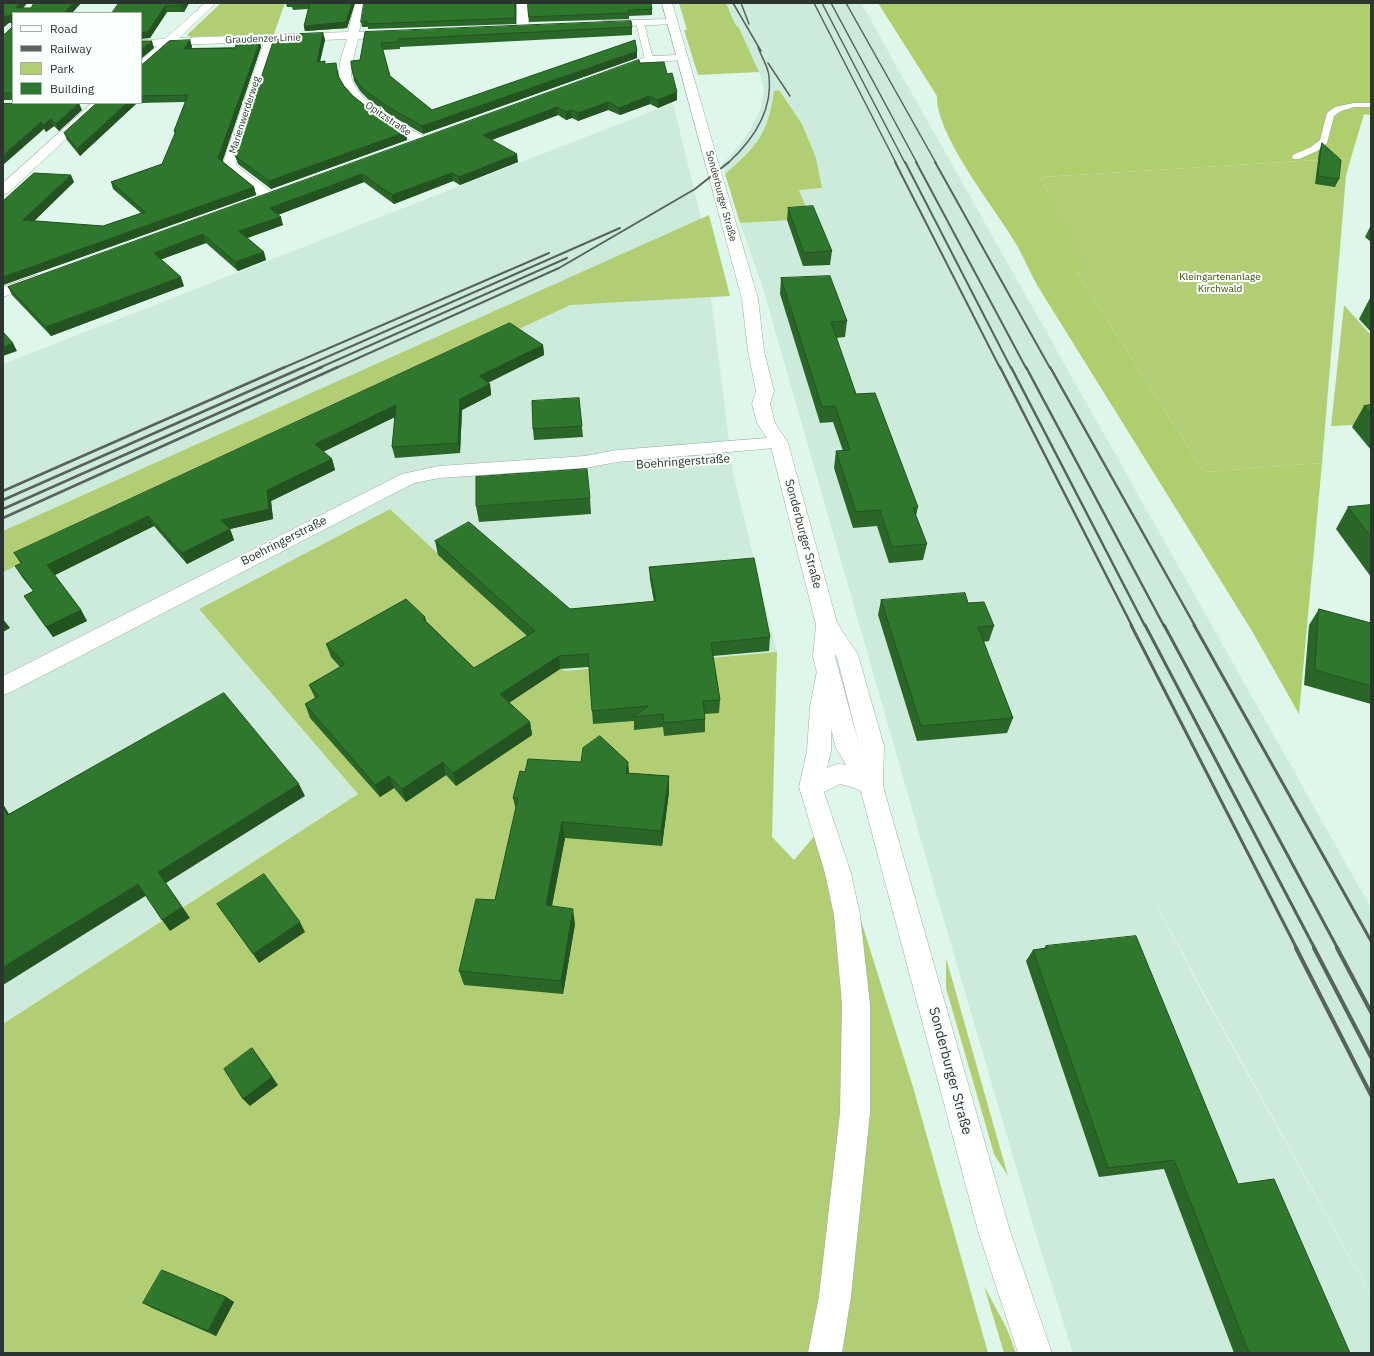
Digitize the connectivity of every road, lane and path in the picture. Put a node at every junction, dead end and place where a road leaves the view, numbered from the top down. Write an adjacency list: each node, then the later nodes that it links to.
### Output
1 (211, 3): 13 (street)
2 (360, 3): 10 (street, Opitzstraße)
3 (522, 3): 8 (street)
4 (667, 3): 5 (street, Sonderburger Straße)
5 (672, 22): 6 (street); 14 (street, Sonderburger Straße)
6 (640, 23): 7 (street); 15 (lane)
7 (594, 25)
8 (523, 28)
9 (407, 33): 10 (street, Graudenzer Linie)
10 (353, 35): 11 (street, Graudenzer Linie); 22 (street, Opitzstraße)
11 (271, 39): 13 (street, Graudenzer Linie); 27 (street, Marienwerderweg)
12 (142, 43): 13 (street, Graudenzer Linie)
13 (167, 43): 16 (street)
14 (682, 58): 15 (street); 31 (street, Sonderburger Straße)
15 (649, 59): 17 (street)
16 (142, 66)
17 (597, 78)
18 (82, 104): 19 (street)
19 (98, 104): 25 (street)
20 (1371, 105): 24 (lane)
21 (436, 136): 22 (street)
22 (422, 141): 23 (street)
23 (407, 146)
24 (1296, 157)
25 (4, 187)
26 (284, 191): 27 (street)
27 (270, 196): 28 (street)
28 (255, 202)
29 (48, 276): 30 (street)
30 (3, 292)
31 (780, 450): 32 (street, Sonderburger Straße); 34 (street, Boehringerstraße)
32 (827, 625): 33 (street, Sonderburger Straße); 35 (street, Sonderburger Straße)
33 (828, 671): 35 (street, Sonderburger Straße); 36 (street)
34 (3, 686)
35 (871, 786): 36 (street); 38 (street, Sonderburger Straße)
36 (811, 787): 37 (street)
37 (825, 1353)
38 (1035, 1353)

